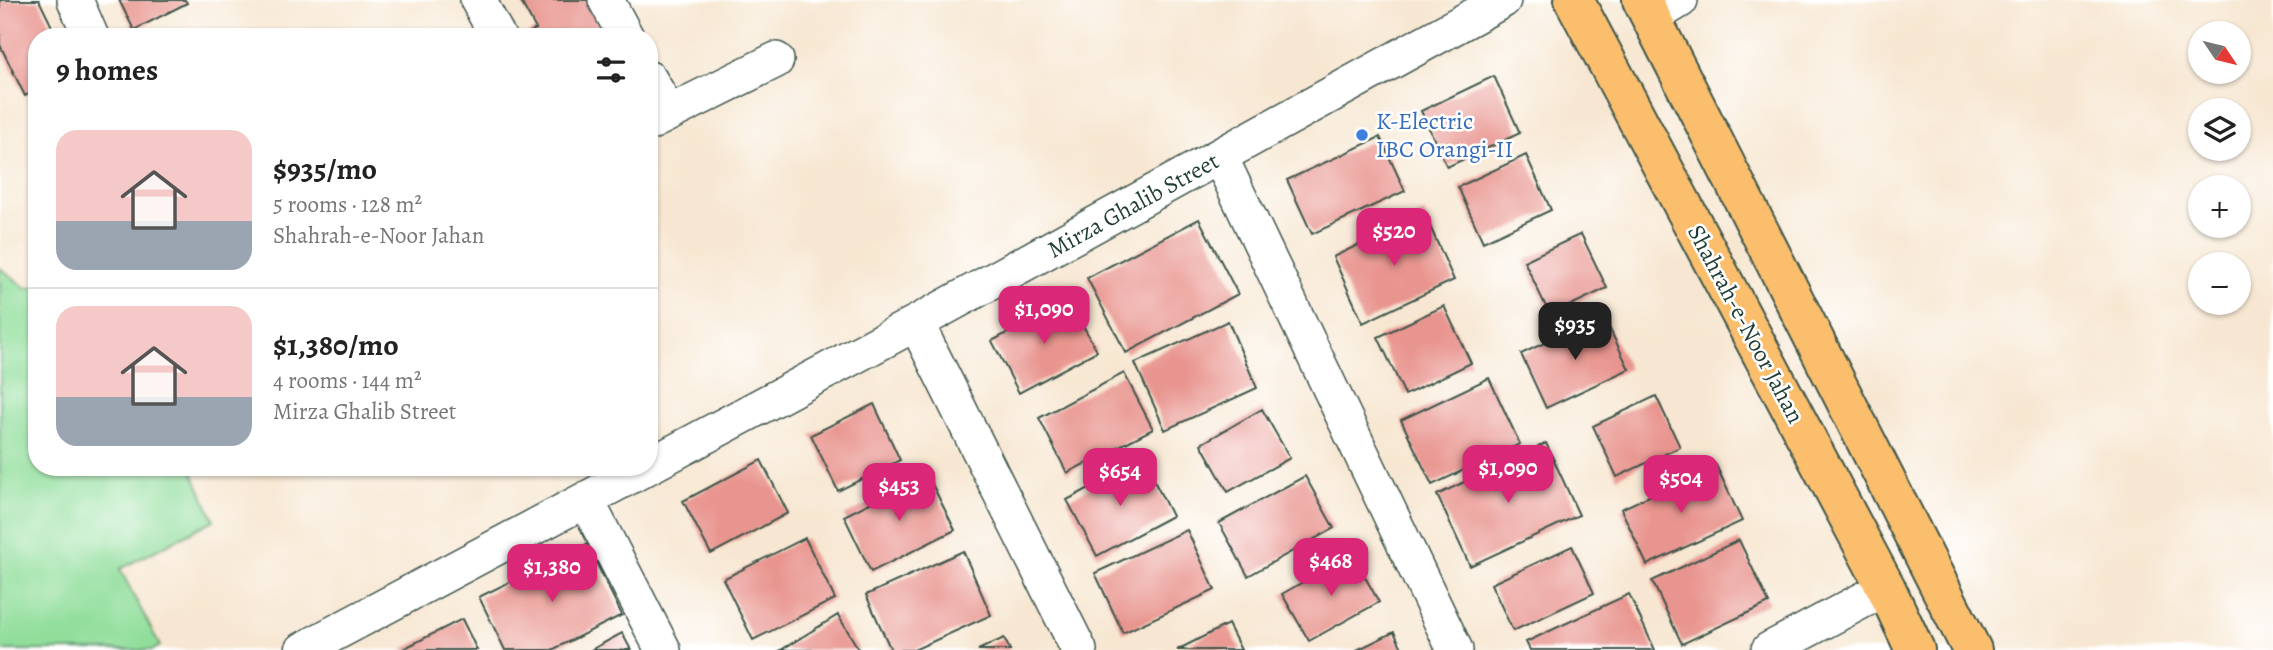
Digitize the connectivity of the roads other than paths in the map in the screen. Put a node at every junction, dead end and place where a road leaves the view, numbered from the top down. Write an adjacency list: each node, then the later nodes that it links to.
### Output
1 (75, 0): 6 (street)
2 (606, 0): 7 (street)
3 (1503, 0): 10 (street, Mirza Ghalib Street)
4 (1574, 0): 15 (main road, Shahrah-e-Noor Jahan)
5 (1657, 6): 22 (main road)
6 (87, 28)
7 (621, 28)
8 (776, 60): 9 (street)
9 (659, 118)
10 (1220, 157): 11 (street, Mirza Ghalib Street); 19 (street)
11 (916, 323): 12 (street, Mirza Ghalib Street); 18 (street)
12 (658, 462)
13 (631, 476): 14 (street, Mirza Ghalib Street)
14 (586, 500): 16 (street, Mirza Ghalib Street); 17 (street)
15 (1886, 587): 20 (street); 21 (main road, Shahrah-e-Noor Jahan)
16 (303, 650)
17 (663, 650)
18 (1079, 650)
19 (1455, 650)
20 (1769, 650)
21 (1915, 650)
22 (1972, 650)

